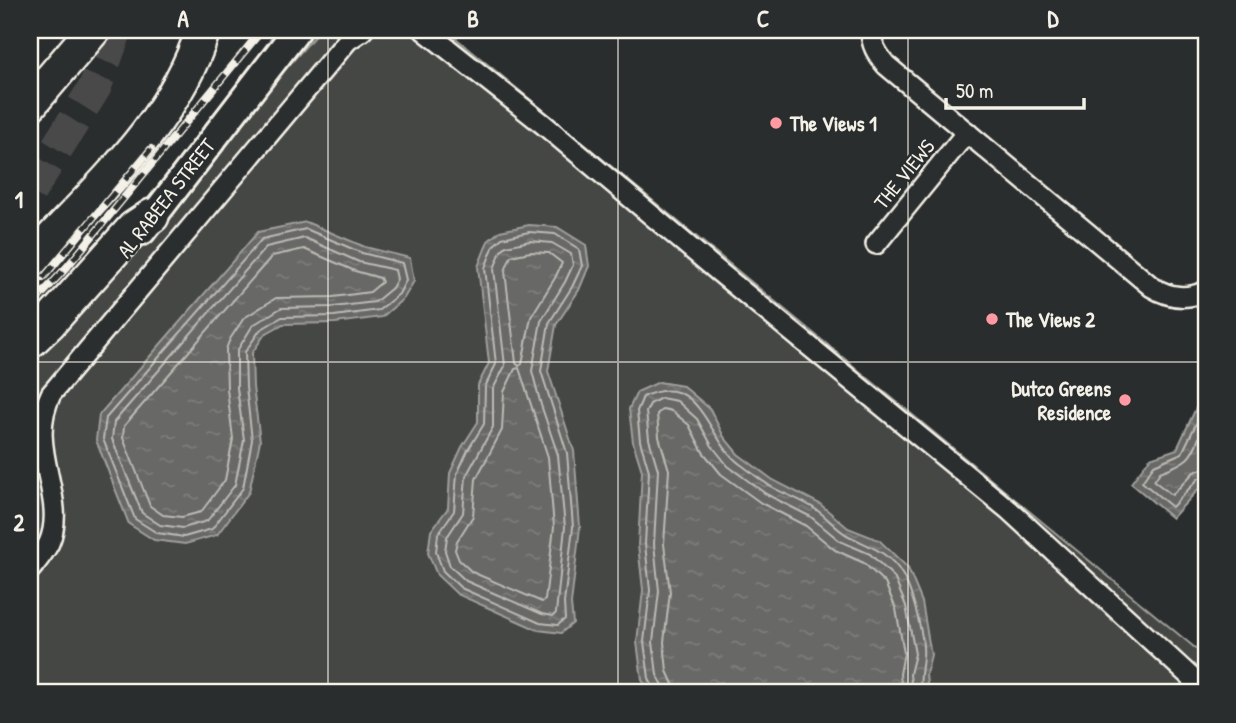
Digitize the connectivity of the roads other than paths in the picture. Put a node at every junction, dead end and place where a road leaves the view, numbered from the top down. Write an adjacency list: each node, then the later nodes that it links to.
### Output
1 (93, 30): 7 (highway)
2 (202, 30): 11 (highway)
3 (297, 30): 9 (main road, AL RABEEA STREET)
4 (363, 30): 15 (street)
5 (424, 30): 16 (street)
6 (871, 30): 8 (street)
7 (30, 104)
8 (967, 132): 10 (street, THE VIEWS); 12 (street)
9 (152, 216): 13 (highway); 14 (main road, AL RABEEA STREET)
10 (876, 244)
11 (30, 262)
12 (1201, 293)
13 (30, 341)
14 (30, 361)
15 (30, 570)
16 (1206, 691)

